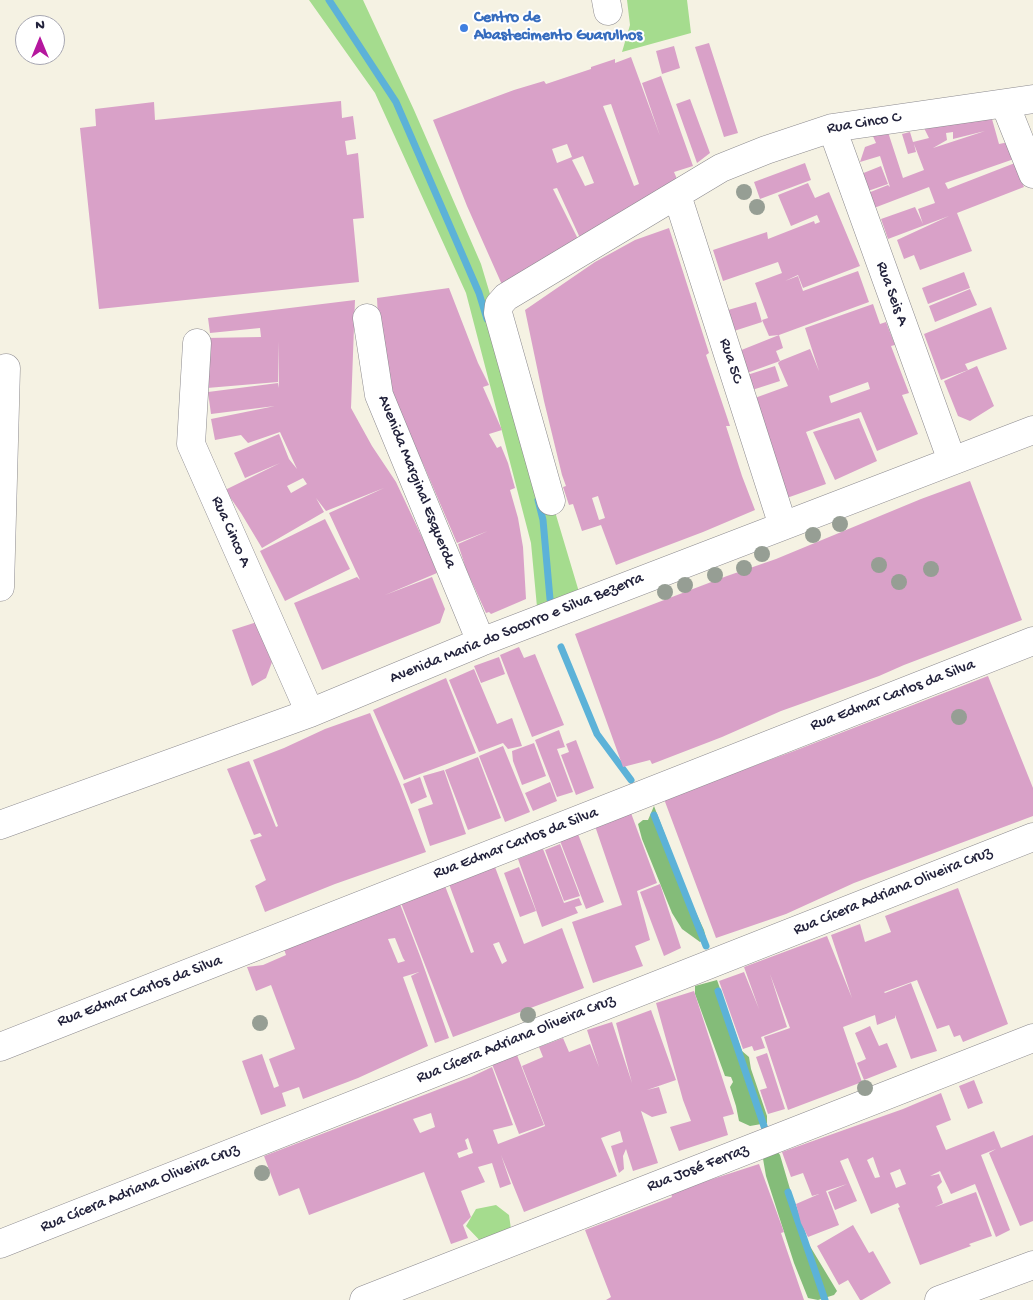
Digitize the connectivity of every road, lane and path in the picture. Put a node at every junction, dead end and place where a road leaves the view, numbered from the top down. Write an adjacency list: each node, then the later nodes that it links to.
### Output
1 (1033, 99): 2 (street, Rua Cinco C)
2 (1004, 104): 3 (street, Rua Cinco C); 4 (street)
3 (832, 128): 5 (street, Rua Cinco C); 10 (street, Rua Seis A)
4 (1033, 174)
5 (677, 195): 11 (street, Rua Cinco C); 12 (street, Rua 5C)
6 (367, 318): 15 (street, Avenida Marginal Esquerda)
7 (197, 343): 16 (street, Rua Cinco A)
8 (6, 368): 13 (street)
9 (1032, 432): 10 (street, Avenida Maria do Socorro e Silva Bezerra)
10 (952, 461): 12 (street, Avenida Maria do Socorro e Silva Bezerra)
11 (551, 501)
12 (783, 526): 15 (street, Avenida Maria do Socorro e Silva Bezerra)
13 (0, 588)
14 (1033, 641): 20 (street, Rua Edmar Carlos da Silva)
15 (481, 642): 16 (street, Avenida Maria do Socorro e Silva Bezerra)
16 (310, 712): 17 (street, Avenida Maria do Socorro e Silva Bezerra)
17 (0, 825)
18 (1033, 837): 21 (street, Rua Cícera Adriana Oliveira Cruz)
19 (1033, 1038): 23 (street, Rua José Ferraz)
20 (0, 1047)
21 (0, 1244)
22 (1033, 1264): 24 (street)
23 (364, 1300)
24 (939, 1300)

